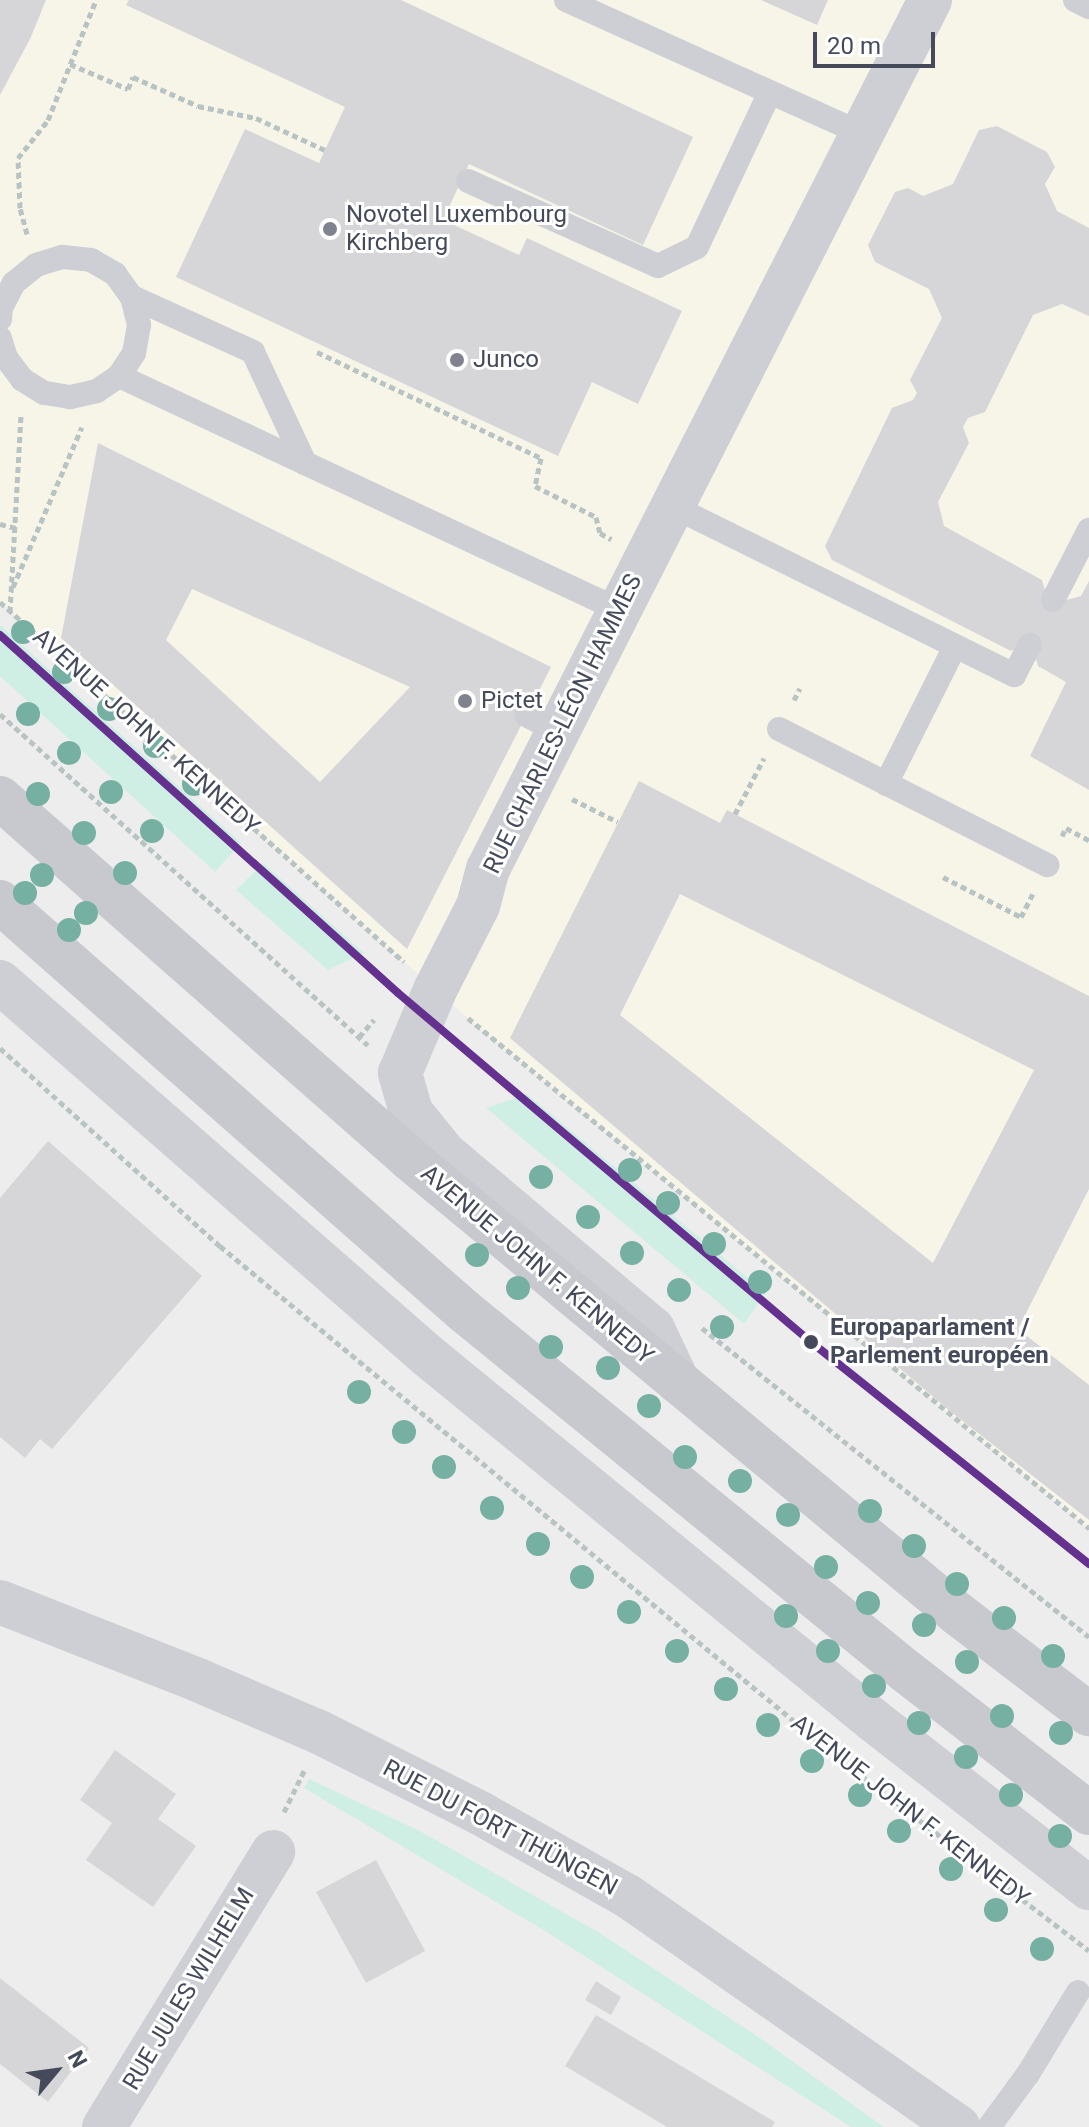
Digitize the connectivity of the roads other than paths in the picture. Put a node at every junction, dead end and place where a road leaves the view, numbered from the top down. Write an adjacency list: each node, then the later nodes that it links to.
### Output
1 (566, 0): 5 (lane)
2 (930, 0): 6 (street, RUE CHARLES-LÉON HAMMES)
3 (1075, 0): 4 (lane)
4 (1089, 7)
5 (770, 92): 6 (lane); 7 (lane)
6 (863, 134): 13 (street, RUE CHARLES-LÉON HAMMES)
7 (468, 181)
8 (132, 297): 9 (lane); 11 (lane); 12 (lane)
9 (0, 319)
10 (0, 338): 11 (lane)
11 (119, 376): 12 (lane)
12 (305, 463): 16 (lane)
13 (670, 505): 16 (street, RUE CHARLES-LÉON HAMMES); 18 (lane)
14 (1089, 530): 15 (lane)
15 (1053, 600)
16 (619, 610): 27 (street, RUE CHARLES-LÉON HAMMES)
17 (1030, 645): 18 (lane)
18 (955, 646): 20 (lane)
19 (779, 729): 20 (lane)
20 (886, 784): 22 (lane)
21 (0, 798): 27 (main road, AVENUE JOHN F. KENNEDY)
22 (1047, 865)
23 (0, 902): 25 (main road)
24 (0, 982): 26 (street, AVENUE JOHN F. KENNEDY)
25 (464, 1311): 26 (street); 30 (main road)
26 (428, 1356): 32 (street, AVENUE JOHN F. KENNEDY)
27 (678, 1382): 29 (main road, AVENUE JOHN F. KENNEDY)
28 (0, 1602): 35 (street, RUE DU FORT THÜNGEN)
29 (1089, 1714)
30 (1089, 1813)
31 (278, 1833): 34 (street, RUE JULES WILHELM)
32 (1089, 1888)
33 (1078, 1992): 36 (lane)
34 (104, 2127)
35 (959, 2127)
36 (989, 2127)

